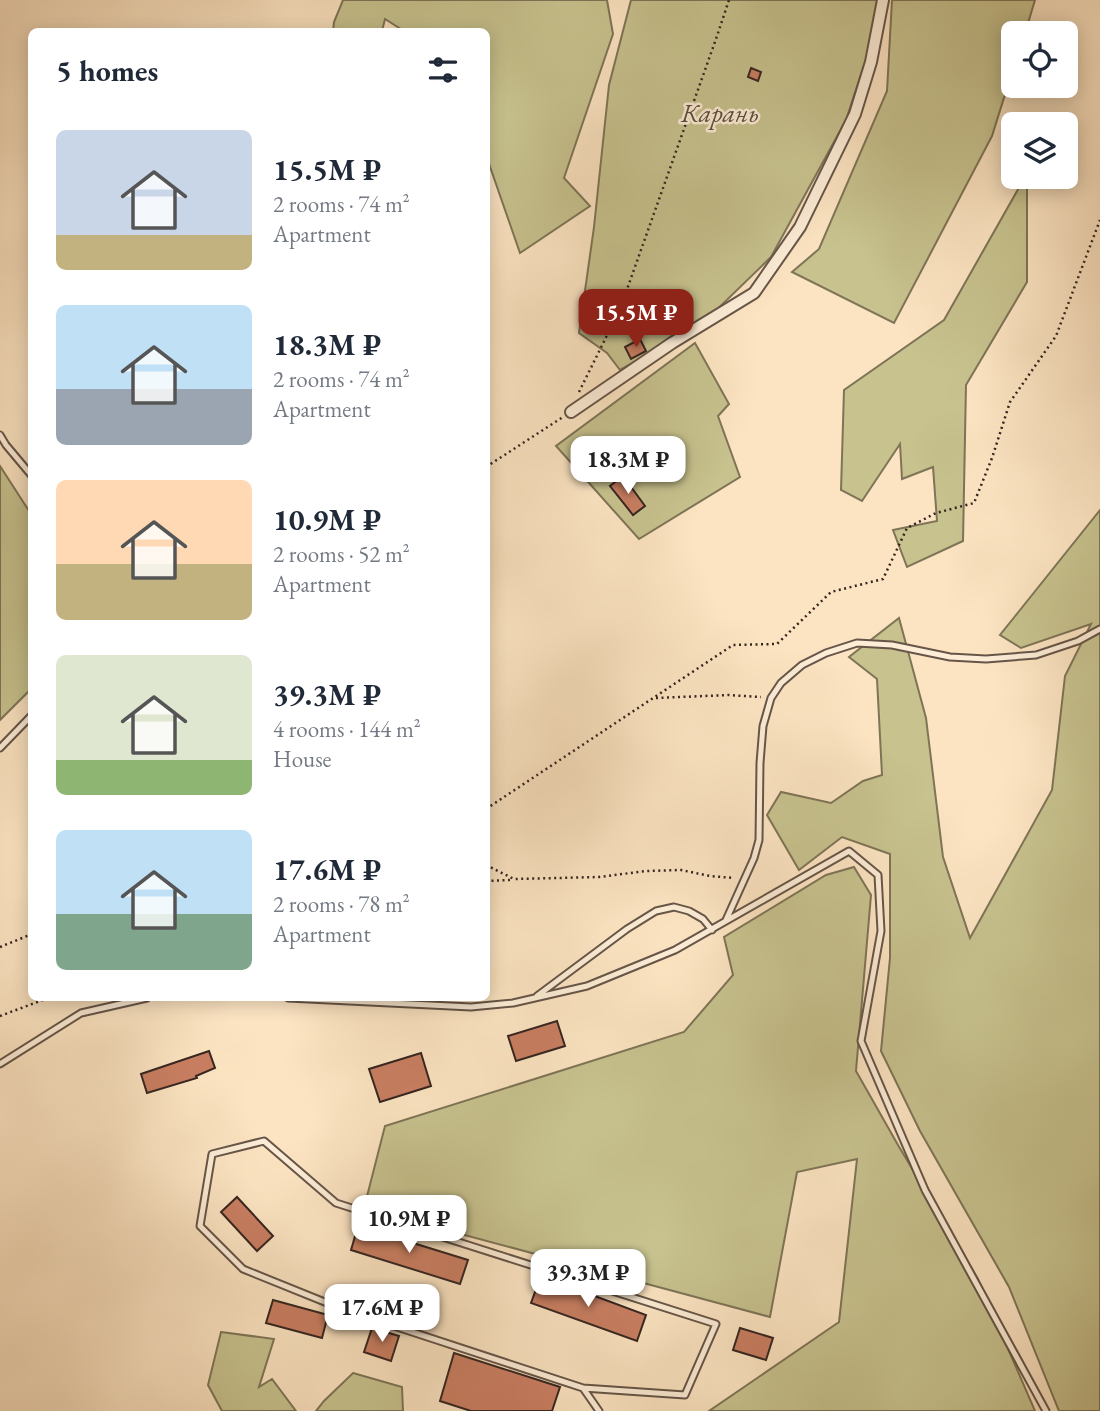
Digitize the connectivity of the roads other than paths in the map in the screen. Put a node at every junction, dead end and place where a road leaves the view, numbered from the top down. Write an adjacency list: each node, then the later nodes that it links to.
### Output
1 (883, 0): 2 (street)
2 (571, 412)
3 (0, 435): 4 (lane)
4 (6, 445): 5 (lane); 6 (lane)
5 (0, 452)
6 (28, 471)
7 (1100, 629): 10 (lane)
8 (28, 719): 9 (lane)
9 (0, 748)
10 (726, 922): 11 (lane); 18 (lane)
11 (712, 930): 12 (lane); 12 (lane)
12 (535, 998): 14 (lane)
13 (134, 1001): 15 (lane)
14 (349, 1001)
15 (0, 1064)
16 (583, 1388): 16 (lane); 17 (lane)
17 (599, 1411)
18 (1046, 1411)

